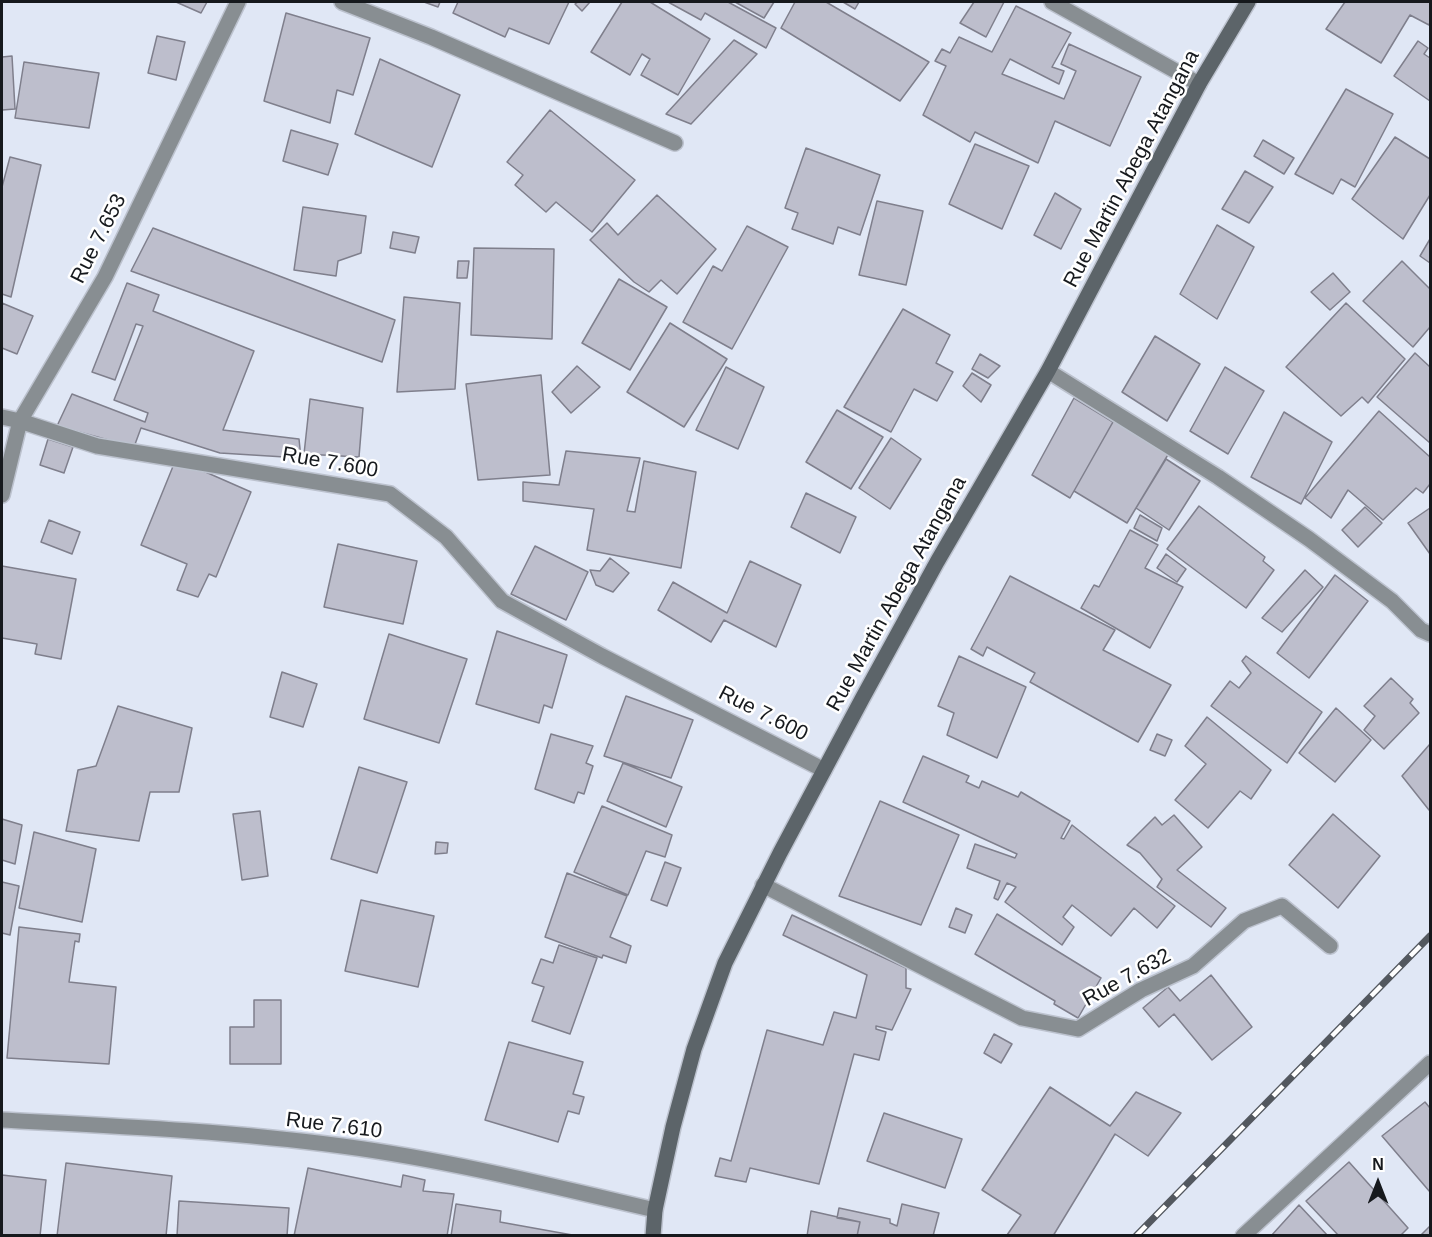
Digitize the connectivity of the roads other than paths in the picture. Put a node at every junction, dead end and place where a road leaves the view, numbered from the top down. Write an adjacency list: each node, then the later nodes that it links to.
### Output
1 (238, 2): 9 (street, Rue 7.653)
2 (342, 2): 6 (street)
3 (1052, 2): 5 (street)
4 (1248, 2): 5 (main road, Rue Martin Abega Atangana)
5 (1199, 84): 7 (main road, Rue Martin Abega Atangana)
6 (675, 143)
7 (1048, 372): 11 (street); 12 (main road, Rue Martin Abega Atangana)
8 (2, 417): 9 (street, Rue 7.600)
9 (21, 421): 10 (street, Rue 7.653); 12 (street, Rue 7.600)
10 (2, 495)
11 (1431, 634)
12 (824, 770): 13 (main road, Rue Martin Abega Atangana)
13 (763, 885): 14 (street, Rue 7.632); 17 (main road, Rue Martin Abega Atangana)
14 (1330, 946)
15 (1431, 1063): 19 (street)
16 (2, 1120): 17 (street, Rue 7.610)
17 (655, 1210): 18 (main road, Rue Martin Abega Atangana)
18 (653, 1236)
19 (1244, 1236)

